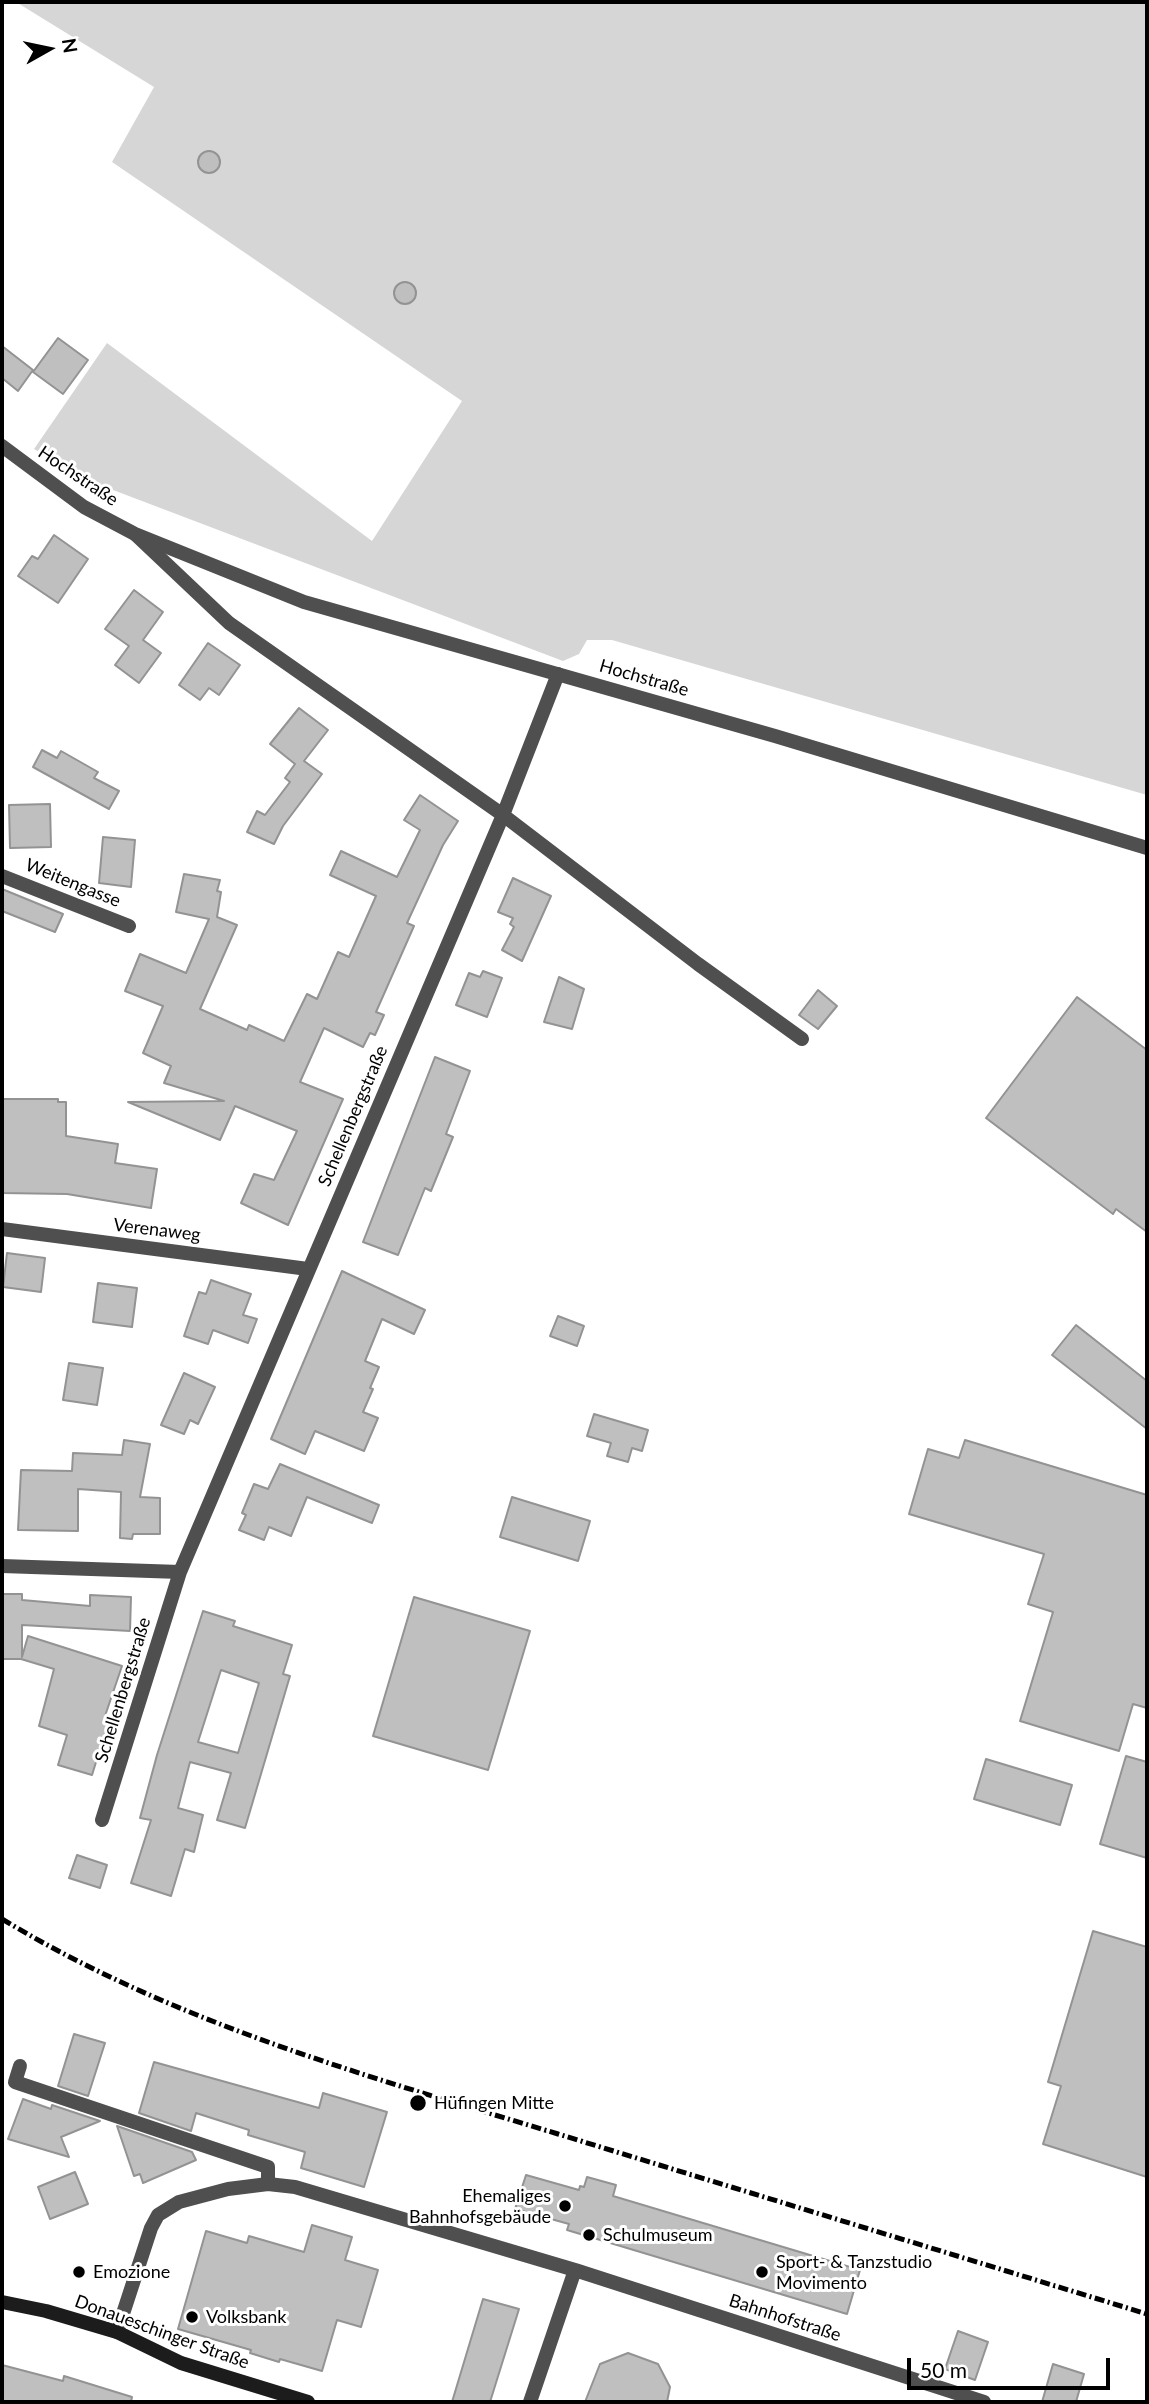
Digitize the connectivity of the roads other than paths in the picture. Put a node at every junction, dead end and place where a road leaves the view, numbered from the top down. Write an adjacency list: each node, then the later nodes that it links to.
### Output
1 (2, 446): 2 (street, Hochstraße)
2 (135, 534): 3 (street, Hochstraße); 4 (street, Hochstraße)
3 (558, 674): 4 (street, Schellenbergstraße); 5 (street, Hochstraße)
4 (503, 815): 8 (street, Hochstraße); 10 (street, Schellenbergstraße)
5 (1147, 848)
6 (2, 876): 7 (street, Weitengasse)
7 (129, 926)
8 (802, 1039)
9 (2, 1229): 10 (street, Verenaweg)
10 (308, 1269): 12 (street, Schellenbergstraße)
11 (2, 1566): 12 (street)
12 (180, 1572): 13 (street, Schellenbergstraße)
13 (103, 1820)
14 (20, 2066): 15 (street)
15 (268, 2184): 16 (street, Bahnhofstraße); 18 (street, Bahnhofstraße)
16 (575, 2270): 20 (street); 21 (street, Bahnhofstraße)
17 (2, 2302): 18 (main road, Donaueschinger Straße)
18 (117, 2332): 19 (main road, Donaueschinger Straße)
19 (308, 2402)
20 (530, 2402)
21 (984, 2402)

